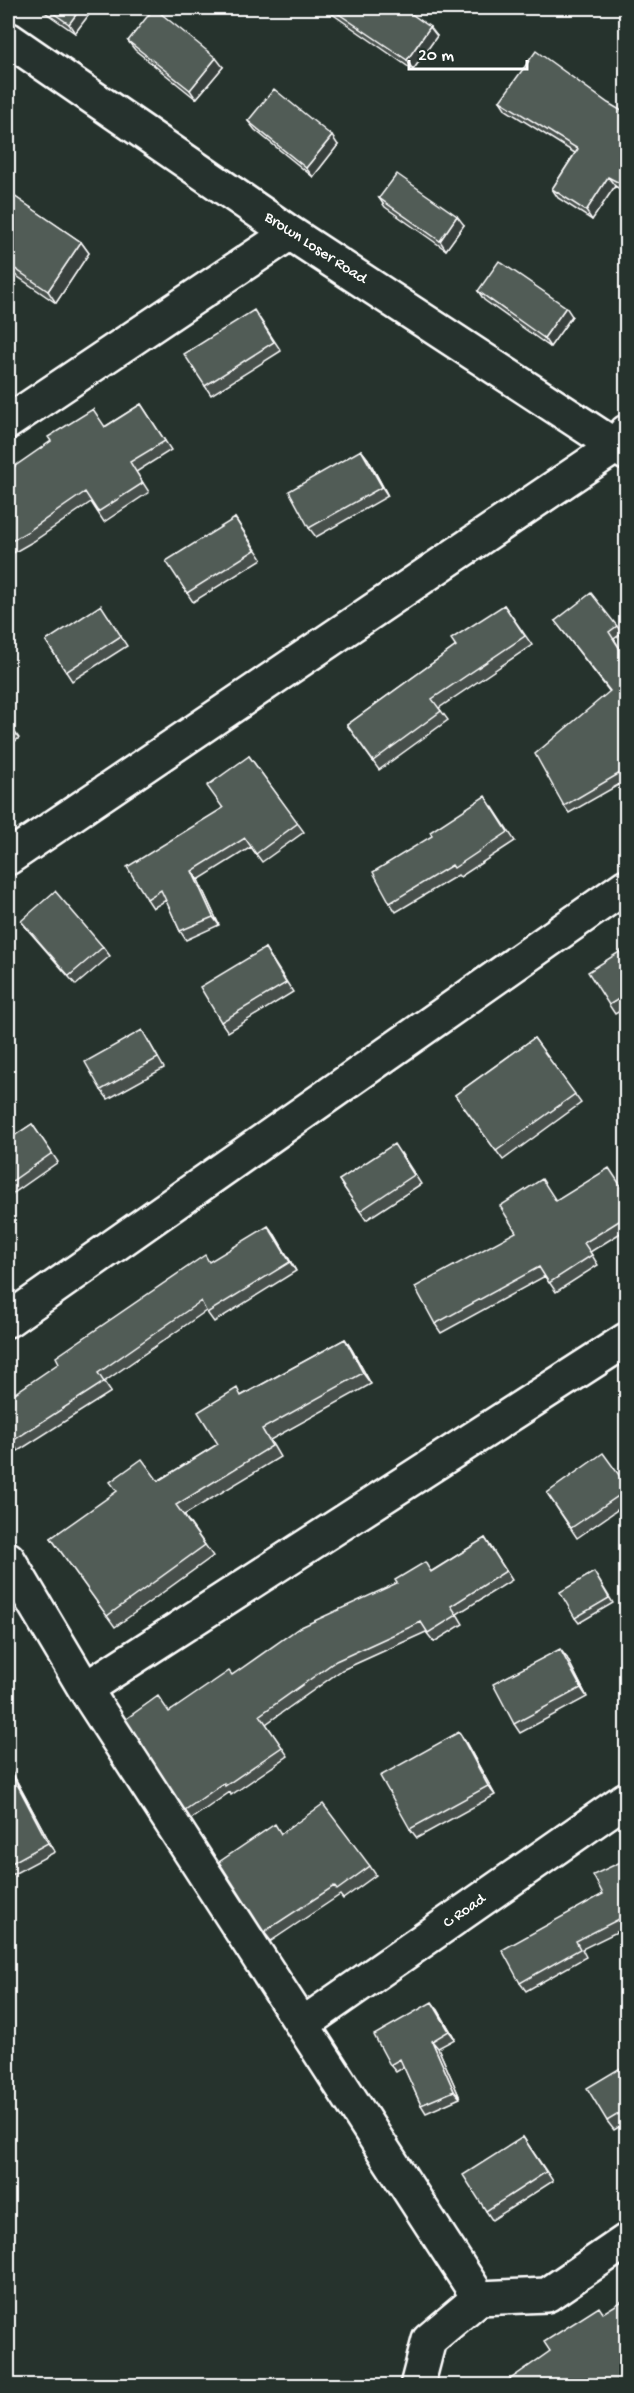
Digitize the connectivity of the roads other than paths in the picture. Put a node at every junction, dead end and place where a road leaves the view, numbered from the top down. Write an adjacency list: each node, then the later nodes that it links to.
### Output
1 (8, 39): 2 (street, Brown Loser Road)
2 (290, 233): 3 (street); 4 (street, Brown Loser Road)
3 (8, 423)
4 (623, 443): 5 (street)
5 (8, 858)
6 (627, 886): 7 (street)
7 (8, 1320)
8 (627, 1340): 10 (street)
9 (8, 1559): 10 (street)
10 (85, 1689): 12 (street)
11 (627, 1799): 12 (street, C Road)
12 (303, 2024): 14 (street)
13 (627, 2241): 14 (street)
14 (479, 2298): 15 (street)
15 (417, 2385)

